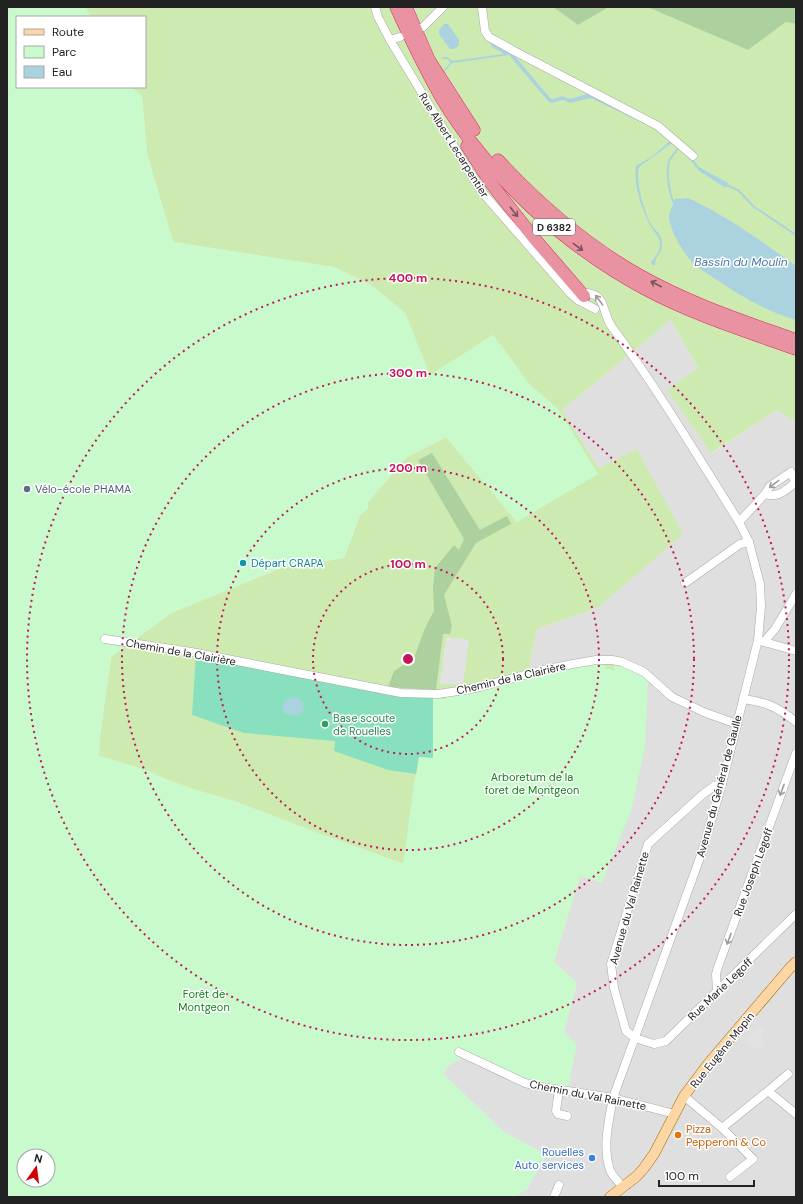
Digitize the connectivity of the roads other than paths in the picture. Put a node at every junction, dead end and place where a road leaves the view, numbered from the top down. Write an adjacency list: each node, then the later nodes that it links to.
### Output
1 (375, 7): 8 (street, Rue Albert Lecarpentier)
2 (396, 7): 9 (highway, D 6382)
3 (406, 7): 13 (highway, D 6382, one-way to 3)
4 (443, 7): 6 (street)
5 (482, 7): 10 (street)
6 (423, 27)
7 (400, 37): 8 (street)
8 (390, 40): 11 (street, Rue Albert Lecarpentier)
9 (415, 48): 11 (highway, one-way to 11); 14 (highway, D 6382, one-way to 14)
10 (693, 156)
11 (581, 298): 12 (street, Rue Albert Lecarpentier); 12 (street, one-way to 11)
12 (609, 324): 16 (street, Avenue du Général de Gaulle)
13 (796, 340)
14 (796, 349)
15 (765, 494): 16 (street)
16 (738, 522): 17 (street, Avenue du Général de Gaulle)
17 (749, 542): 18 (street); 21 (street, Avenue du Général de Gaulle)
18 (685, 583)
19 (796, 594): 21 (street)
20 (105, 639): 25 (street, Chemin de la Clairière)
21 (761, 641): 22 (street); 23 (street, Avenue du Général de Gaulle)
22 (796, 651)
23 (743, 699): 24 (street); 25 (street, Avenue du Général de Gaulle)
24 (796, 722)
25 (737, 724): 27 (street, Avenue du Général de Gaulle)
26 (796, 753): 30 (street, Rue Joseph Legoff, one-way to 30)
27 (722, 784): 31 (street, Avenue du Général de Gaulle); 31 (street, Avenue du Val Rainette)
28 (796, 914): 30 (street, Rue Marie Legoff)
29 (796, 962): 36 (main road, Rue Eugène Mopin)
30 (717, 992): 31 (street, Rue Marie Legoff)
31 (635, 1038): 37 (street, Avenue du Général de Gaulle)
32 (459, 1052): 34 (street, Chemin du Val Rainette)
33 (788, 1074): 35 (street)
34 (559, 1090): 37 (street, Chemin du Val Rainette); 40 (street)
35 (768, 1091): 39 (street); 41 (street)
36 (684, 1096): 38 (main road, Rue Eugène Mopin); 41 (street)
37 (614, 1098): 38 (street, Chemin du Val Rainette); 44 (street, Avenue du Général de Gaulle)
38 (675, 1114): 44 (main road, Rue Eugène Mopin)
39 (796, 1114)
40 (567, 1116)
41 (722, 1128): 42 (street)
42 (730, 1177)
43 (559, 1185): 45 (street)
44 (623, 1187): 46 (main road, Rue Eugène Mopin)
45 (554, 1197)
46 (610, 1197)

